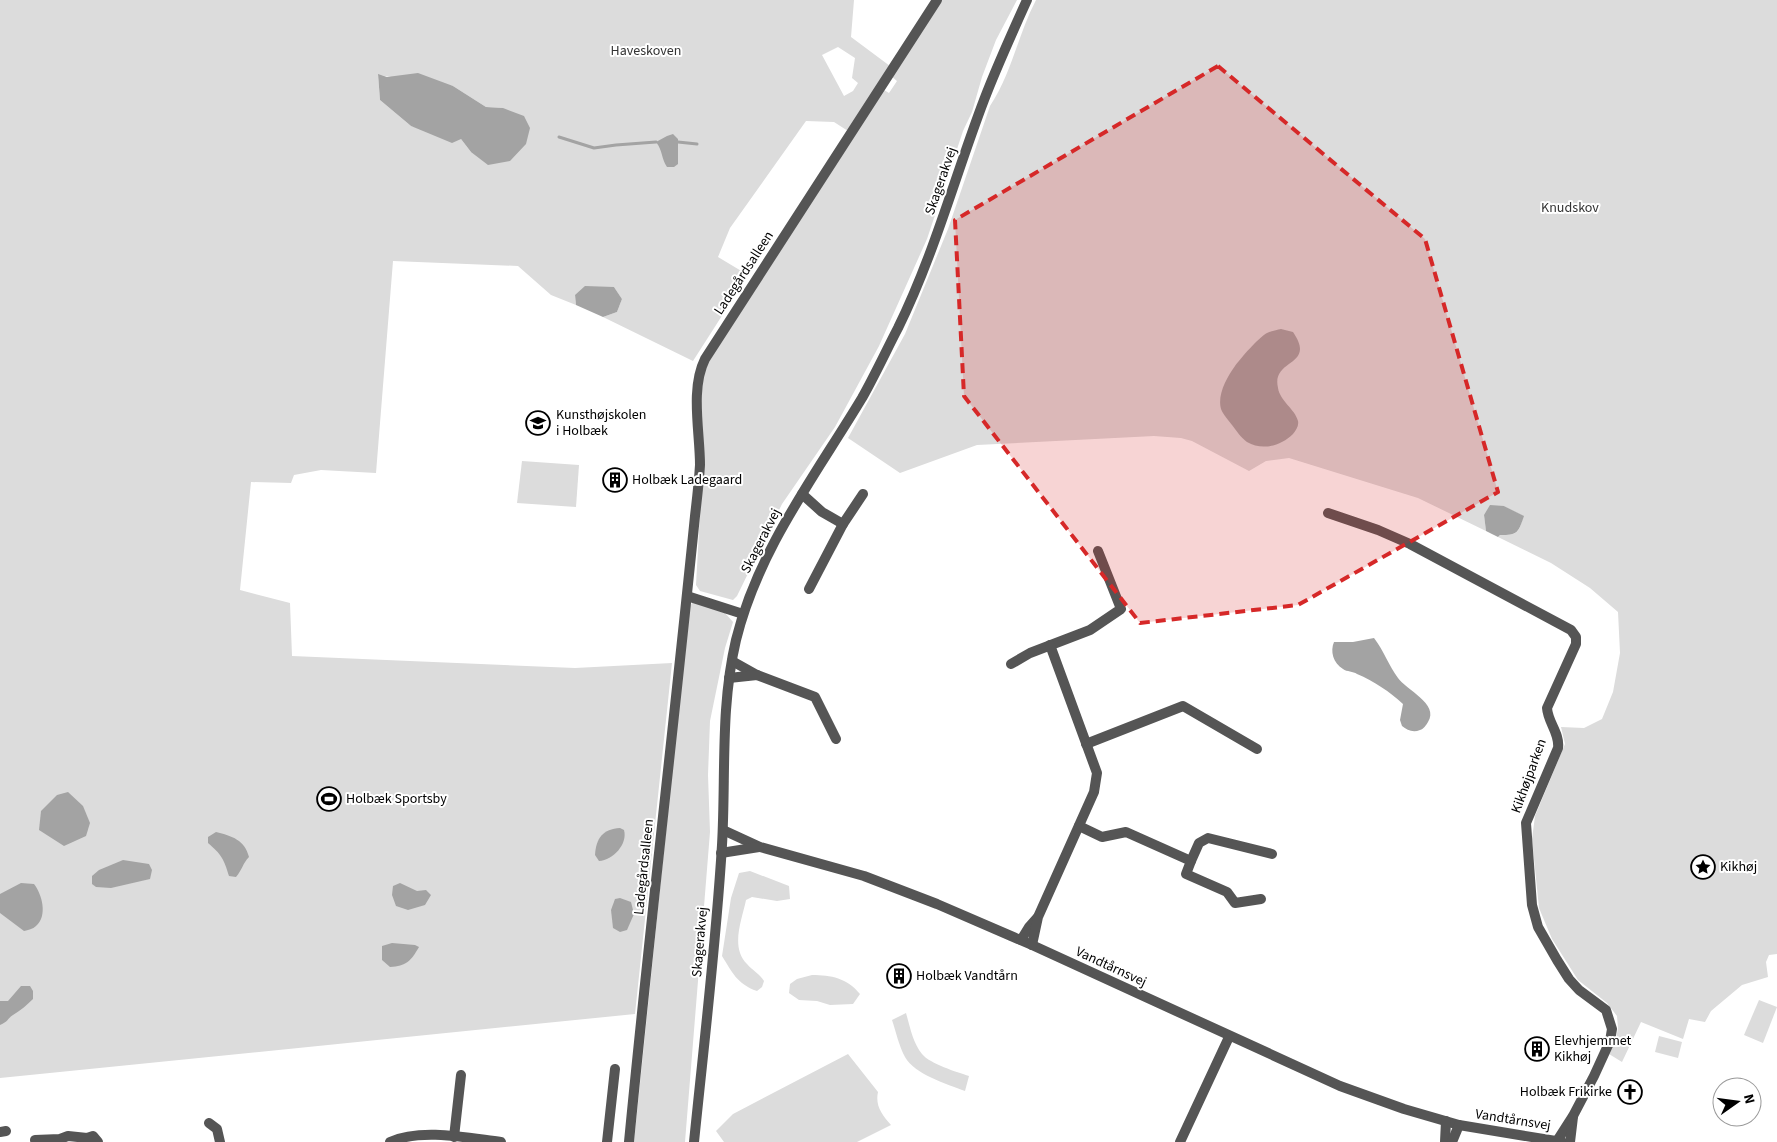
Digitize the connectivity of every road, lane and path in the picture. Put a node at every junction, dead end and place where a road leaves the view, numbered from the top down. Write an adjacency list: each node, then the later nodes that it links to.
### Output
1 (937, 0): 11 (street, Ladegårdsalleen)
2 (1027, 0): 3 (street, Skagerakvej)
3 (802, 494): 5 (street, Skagerakvej); 6 (street)
4 (863, 494): 8 (street)
5 (796, 504): 6 (street); 12 (street, Skagerakvej)
6 (822, 512): 8 (street)
7 (1328, 513): 34 (street, Kikhøjparken)
8 (843, 524): 10 (street)
9 (1098, 551): 13 (street)
10 (809, 590)
11 (687, 596): 12 (street); 45 (street, Ladegårdsalleen)
12 (743, 614): 14 (street, Skagerakvej)
13 (1050, 645): 15 (street); 19 (street)
14 (732, 661): 16 (street); 17 (street, Skagerakvej)
15 (1012, 664)
16 (758, 675): 17 (street); 18 (street)
17 (729, 678): 22 (street, Skagerakvej)
18 (836, 739)
19 (1086, 744): 20 (street); 21 (street)
20 (1257, 749)
21 (1079, 826): 26 (street); 28 (street)
22 (722, 830): 23 (street, Vandtårnsvej); 24 (street, Skagerakvej)
23 (760, 847): 24 (street, Vandtårnsvej); 29 (street, Vandtårnsvej)
24 (721, 853): 46 (street, Skagerakvej)
25 (1272, 854): 26 (street)
26 (1191, 862): 27 (street)
27 (1262, 899)
28 (1038, 918): 29 (street); 30 (street)
29 (1021, 940): 30 (street, Vandtårnsvej)
30 (1032, 945): 31 (street, Vandtårnsvej)
31 (1229, 1037): 35 (street, Vandtårnsvej); 47 (street)
32 (615, 1069): 44 (street)
33 (461, 1075): 38 (street)
34 (1573, 1116): 50 (street, Kikhøjparken); 51 (street, Kikhøjparken)
35 (1446, 1121): 37 (street, Vandtårnsvej); 48 (street)
36 (209, 1123): 41 (street)
37 (1459, 1125): 49 (street, Vandtårnsvej); 50 (street, Vandtårnsvej)
38 (454, 1137): 42 (street); 43 (street)
39 (35, 1140): 40 (street)
40 (98, 1142)
41 (220, 1142)
42 (390, 1142)
43 (501, 1142)
44 (607, 1142)
45 (629, 1142)
46 (694, 1142)
47 (1180, 1142)
48 (1445, 1142)
49 (1452, 1142)
50 (1559, 1142)
51 (1570, 1142)

